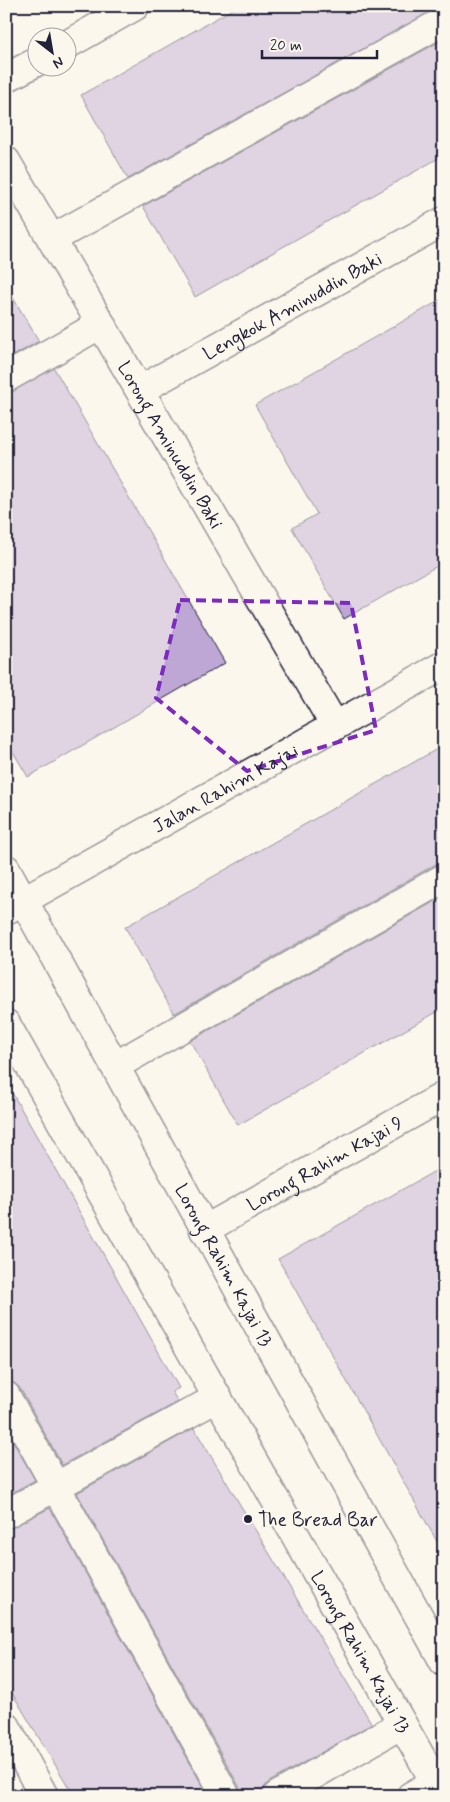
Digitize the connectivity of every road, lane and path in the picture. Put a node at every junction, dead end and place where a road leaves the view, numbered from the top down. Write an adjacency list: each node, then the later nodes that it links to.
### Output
1 (135, 6): 3 (street)
2 (444, 21): 8 (street)
3 (78, 38)
4 (28, 66): 5 (street)
5 (6, 78)
6 (6, 161): 8 (street, Lorong Aminuddin Baki)
7 (444, 221): 11 (street, Lengkok Aminuddin Baki)
8 (52, 239): 9 (street, Lorong Aminuddin Baki)
9 (102, 324): 10 (street); 11 (street, Lorong Aminuddin Baki)
10 (6, 378)
11 (140, 390): 13 (street, Lorong Aminuddin Baki)
12 (444, 665): 13 (street, Jalan Rahim Kajai)
13 (335, 726): 16 (street, Jalan Rahim Kajai)
14 (6, 869): 16 (street, Lorong Rahim Kajai 13)
15 (444, 878): 18 (street)
16 (15, 905): 18 (street, Lorong Rahim Kajai 13)
17 (6, 1024): 22 (street, Lorong Rahim Kajai 13)
18 (115, 1066): 20 (street, Lorong Rahim Kajai 13)
19 (444, 1096): 20 (street, Lorong Rahim Kajai 9)
20 (204, 1230): 25 (street, Lorong Rahim Kajai 13)
21 (6, 1396): 23 (street)
22 (217, 1398): 23 (street); 26 (street, Lorong Rahim Kajai 13)
23 (56, 1486): 24 (street); 30 (street)
24 (6, 1514)
25 (444, 1662)
26 (402, 1724): 28 (street, Lorong Rahim Kajai 13); 31 (street)
27 (6, 1726): 29 (street)
28 (439, 1780): 32 (street)
29 (44, 1796)
30 (226, 1796)
31 (277, 1796)
32 (411, 1796)

